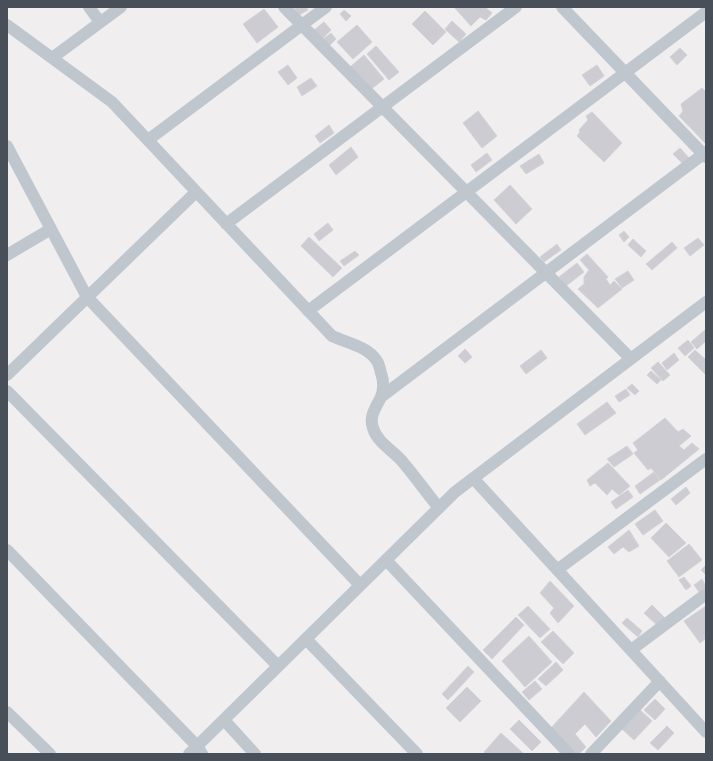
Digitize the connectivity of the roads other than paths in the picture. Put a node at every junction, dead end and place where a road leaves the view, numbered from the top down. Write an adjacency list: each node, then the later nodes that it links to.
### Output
1 (89, 7): 8 (street)
2 (121, 7): 8 (street)
3 (284, 7): 10 (street)
4 (326, 7): 10 (street)
5 (516, 7): 13 (street)
6 (562, 7): 12 (street)
7 (706, 12): 12 (street)
8 (100, 22): 11 (street)
9 (7, 25): 11 (street)
10 (302, 25): 13 (street); 14 (street)
11 (52, 58): 14 (street)
12 (625, 73): 16 (street); 18 (street)
13 (383, 106): 18 (street); 19 (street)
14 (148, 140): 17 (street)
15 (7, 146): 20 (street)
16 (705, 154): 22 (street)
17 (196, 192): 19 (street); 23 (street)
18 (466, 192): 22 (street); 25 (street)
19 (226, 224): 25 (street)
20 (51, 229): 21 (street); 23 (street)
21 (7, 255)
22 (546, 273): 26 (street); 29 (street)
23 (87, 297): 27 (street); 36 (street)
24 (706, 302): 26 (street)
25 (308, 311): 29 (street)
26 (631, 359): 31 (street)
27 (7, 375)
28 (7, 391): 40 (street)
29 (381, 397): 32 (street)
30 (706, 459): 35 (street)
31 (473, 478): 32 (street); 35 (street)
32 (438, 508): 34 (street)
33 (7, 550): 45 (street)
34 (386, 560): 36 (street); 49 (street)
35 (557, 570): 39 (street)
36 (360, 585): 38 (street)
37 (706, 594): 39 (street)
38 (306, 639): 40 (street); 48 (street)
39 (630, 650): 41 (street)
40 (278, 666): 43 (street)
41 (660, 681): 44 (street); 50 (street)
42 (7, 712): 46 (street)
43 (224, 720): 45 (street); 47 (street)
44 (706, 732)
45 (196, 751)
46 (50, 754)
47 (255, 754)
48 (417, 754)
49 (569, 754)
50 (591, 754)

